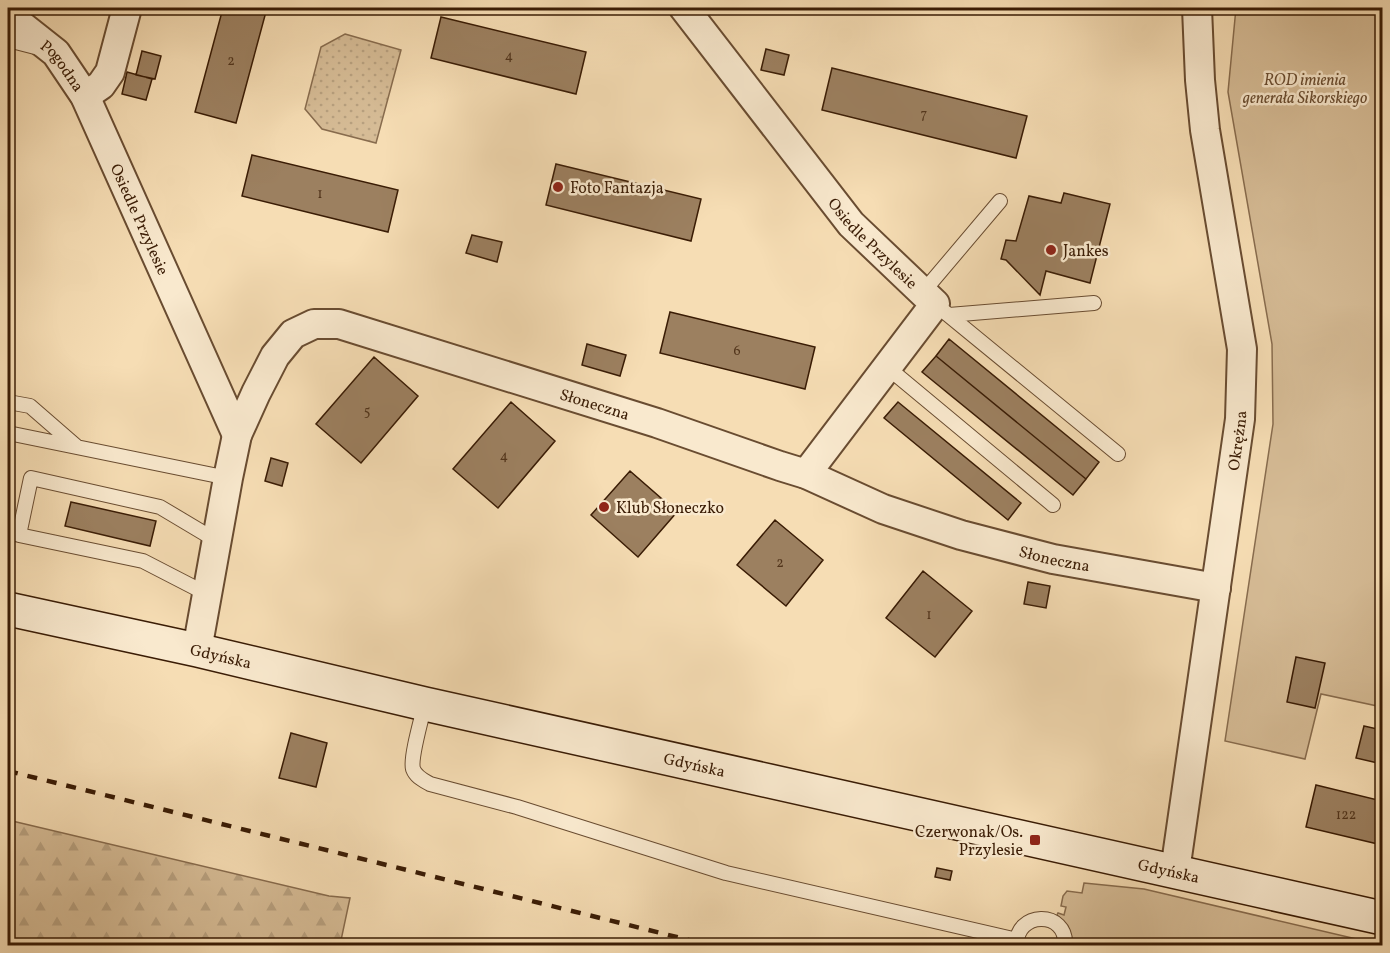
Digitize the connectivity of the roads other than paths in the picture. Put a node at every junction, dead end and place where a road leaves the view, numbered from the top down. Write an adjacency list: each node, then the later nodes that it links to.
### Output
1 (127, 8): 7 (street)
2 (684, 8): 10 (street, Osiedle Przylesie)
3 (1197, 8): 21 (street, Okrężna)
4 (8, 15): 6 (street, Pogodna)
5 (8, 40): 6 (lane)
6 (56, 53): 7 (street, Pogodna)
7 (86, 96): 14 (street, Osiedle Przylesie)
8 (1000, 201): 10 (lane)
9 (1094, 303): 10 (lane)
10 (936, 304): 11 (street); 16 (lane)
11 (887, 368): 17 (street); 19 (lane)
12 (8, 402): 15 (lane)
13 (8, 433): 15 (lane)
14 (237, 435): 17 (street, Słoneczna); 18 (street, Słoneczna)
15 (78, 447): 18 (lane)
16 (1118, 454)
17 (806, 474): 21 (street, Słoneczna)
18 (228, 478): 20 (street, Słoneczna)
19 (1053, 504)
20 (217, 541): 22 (street, Słoneczna); 22 (lane)
21 (1216, 588): 26 (street, Okrężna)
22 (207, 594): 24 (street, Słoneczna)
23 (8, 609): 24 (main road, Gdyńska)
24 (197, 650): 25 (main road, Gdyńska)
25 (425, 704): 26 (main road, Gdyńska); 28 (lane)
26 (1175, 871): 27 (main road, Gdyńska)
27 (1383, 918)
28 (1017, 943): 29 (lane)
29 (1065, 945)

